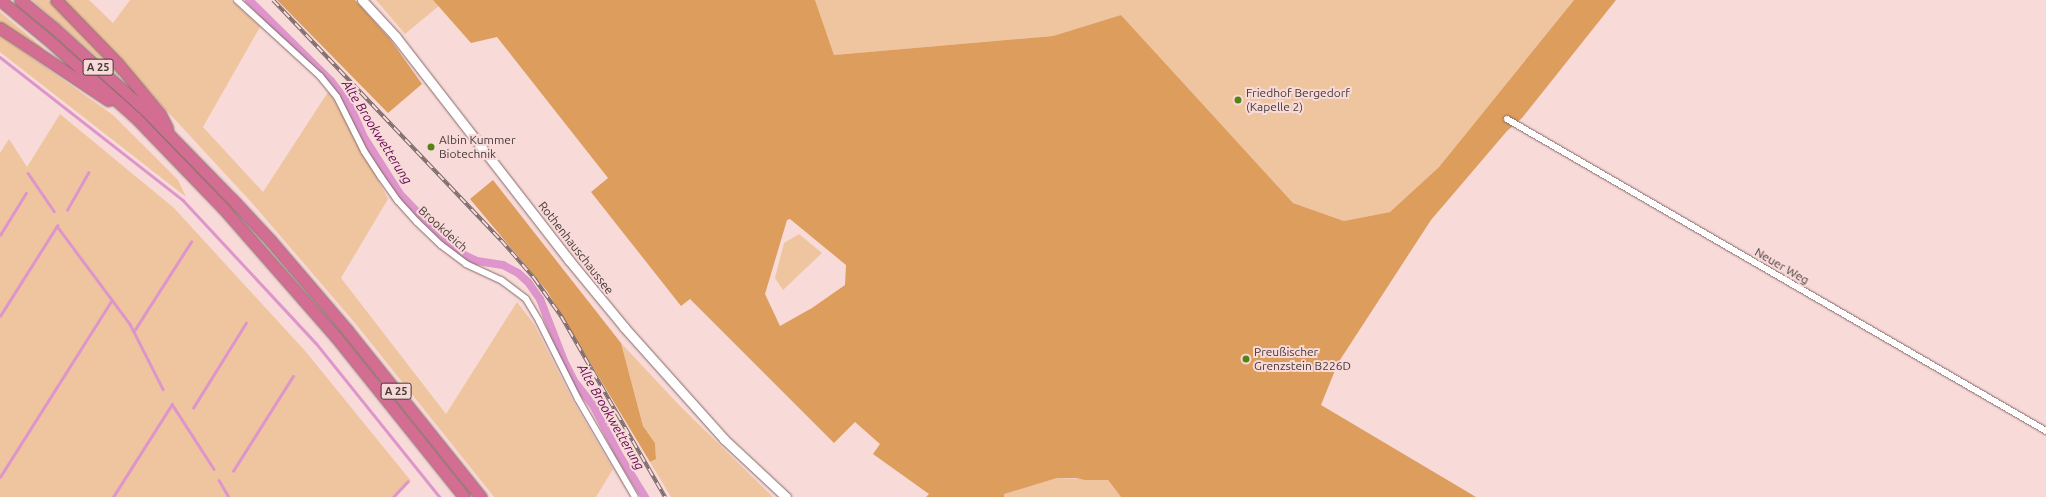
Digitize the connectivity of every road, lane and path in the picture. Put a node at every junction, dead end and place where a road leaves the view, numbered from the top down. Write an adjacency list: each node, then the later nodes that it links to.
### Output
1 (0, 0): 7 (highway, A 25)
2 (20, 0): 9 (highway, A 25)
3 (56, 0): 9 (highway)
4 (237, 0): 13 (street, Brookdeich)
5 (362, 0): 14 (main road, Rothenhauschaussee)
6 (0, 28): 7 (highway)
7 (136, 118): 11 (highway, A 25)
8 (1507, 119): 10 (street, Neuer Weg)
9 (172, 137): 12 (highway, A 25)
10 (2046, 431)
11 (464, 497)
12 (481, 497)
13 (635, 497)
14 (786, 497)

